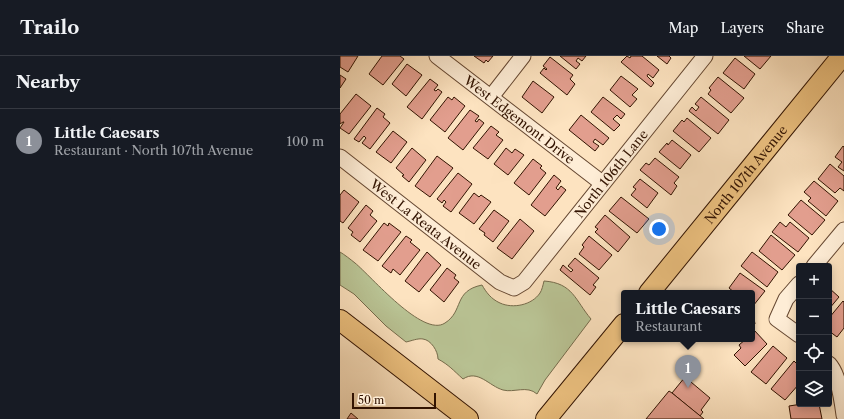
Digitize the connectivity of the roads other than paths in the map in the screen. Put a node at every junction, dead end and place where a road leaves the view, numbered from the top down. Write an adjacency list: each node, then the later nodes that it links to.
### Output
1 (437, 56): 5 (street, West Edgemont Drive)
2 (523, 56): 5 (street)
3 (705, 56): 7 (street, North 106th Lane)
4 (842, 56): 12 (main road, North 107th Avenue)
5 (491, 97): 7 (street, West Edgemont Drive)
6 (340, 157): 11 (street, West La Reata Avenue)
7 (602, 183): 11 (street, North 106th Lane)
8 (844, 230): 9 (street)
9 (816, 263)
10 (796, 287): 15 (street)
11 (514, 288)
12 (651, 290)
13 (340, 320): 18 (main road)
14 (621, 328): 19 (main road)
15 (796, 333)
16 (832, 367): 17 (street)
17 (844, 415)
18 (468, 419)
19 (546, 419)

